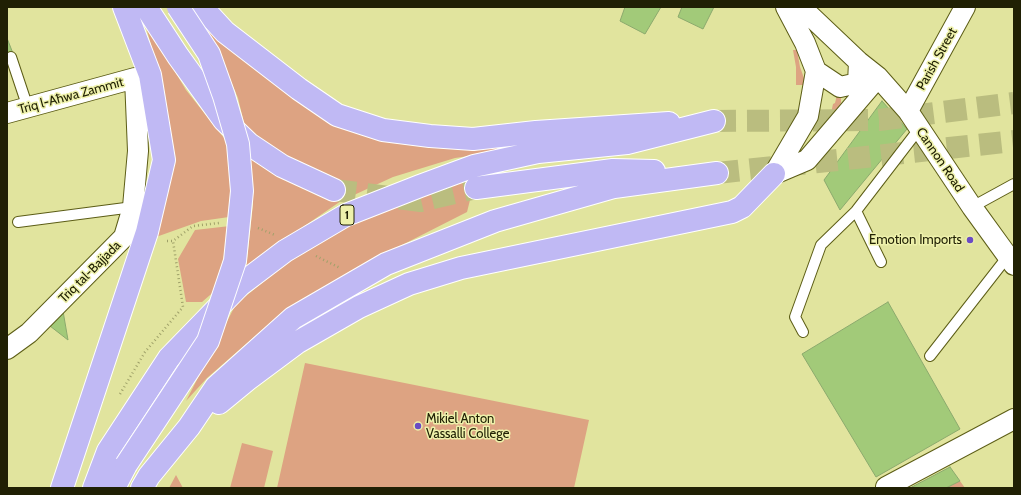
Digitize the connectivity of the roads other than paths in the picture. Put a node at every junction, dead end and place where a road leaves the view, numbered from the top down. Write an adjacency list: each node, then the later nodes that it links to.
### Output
1 (112, 7): 13 (highway)
2 (124, 7): 34 (highway)
3 (146, 7): 21 (highway)
4 (178, 7): 36 (highway, bridge)
5 (202, 7): 35 (highway, 1)
6 (786, 7): 11 (street)
7 (801, 7): 10 (street, Cannon Road)
8 (965, 7): 15 (street, Parish Street)
9 (11, 57): 14 (lane)
10 (859, 62): 11 (street); 12 (street, Cannon Road)
11 (816, 71): 18 (street)
12 (878, 77): 15 (street, Cannon Road); 18 (street)
13 (135, 78): 14 (street, Triq l-Aħwa Zammit); 22 (street, Triq tal-Bajjada)
14 (28, 108): 16 (street, Triq l-Aħwa Zammit)
15 (908, 111): 17 (street, Cannon Road)
16 (7, 113)
17 (919, 129): 23 (street, Cannon Road); 24 (lane)
18 (774, 174): 32 (highway)
19 (1014, 184): 23 (lane)
20 (476, 188): 32 (highway)
21 (334, 190)
22 (133, 207): 25 (lane); 29 (street, Triq tal-Bajjada)
23 (972, 207): 26 (street, Cannon Road)
24 (856, 211): 27 (lane); 28 (lane)
25 (18, 222)
26 (1011, 260): 30 (lane)
27 (881, 262)
28 (803, 332)
29 (7, 349)
30 (930, 356)
31 (1014, 419): 33 (street)
32 (189, 427): 37 (highway)
33 (886, 487)
34 (62, 488)
35 (94, 488)
36 (114, 488)
37 (142, 488)

